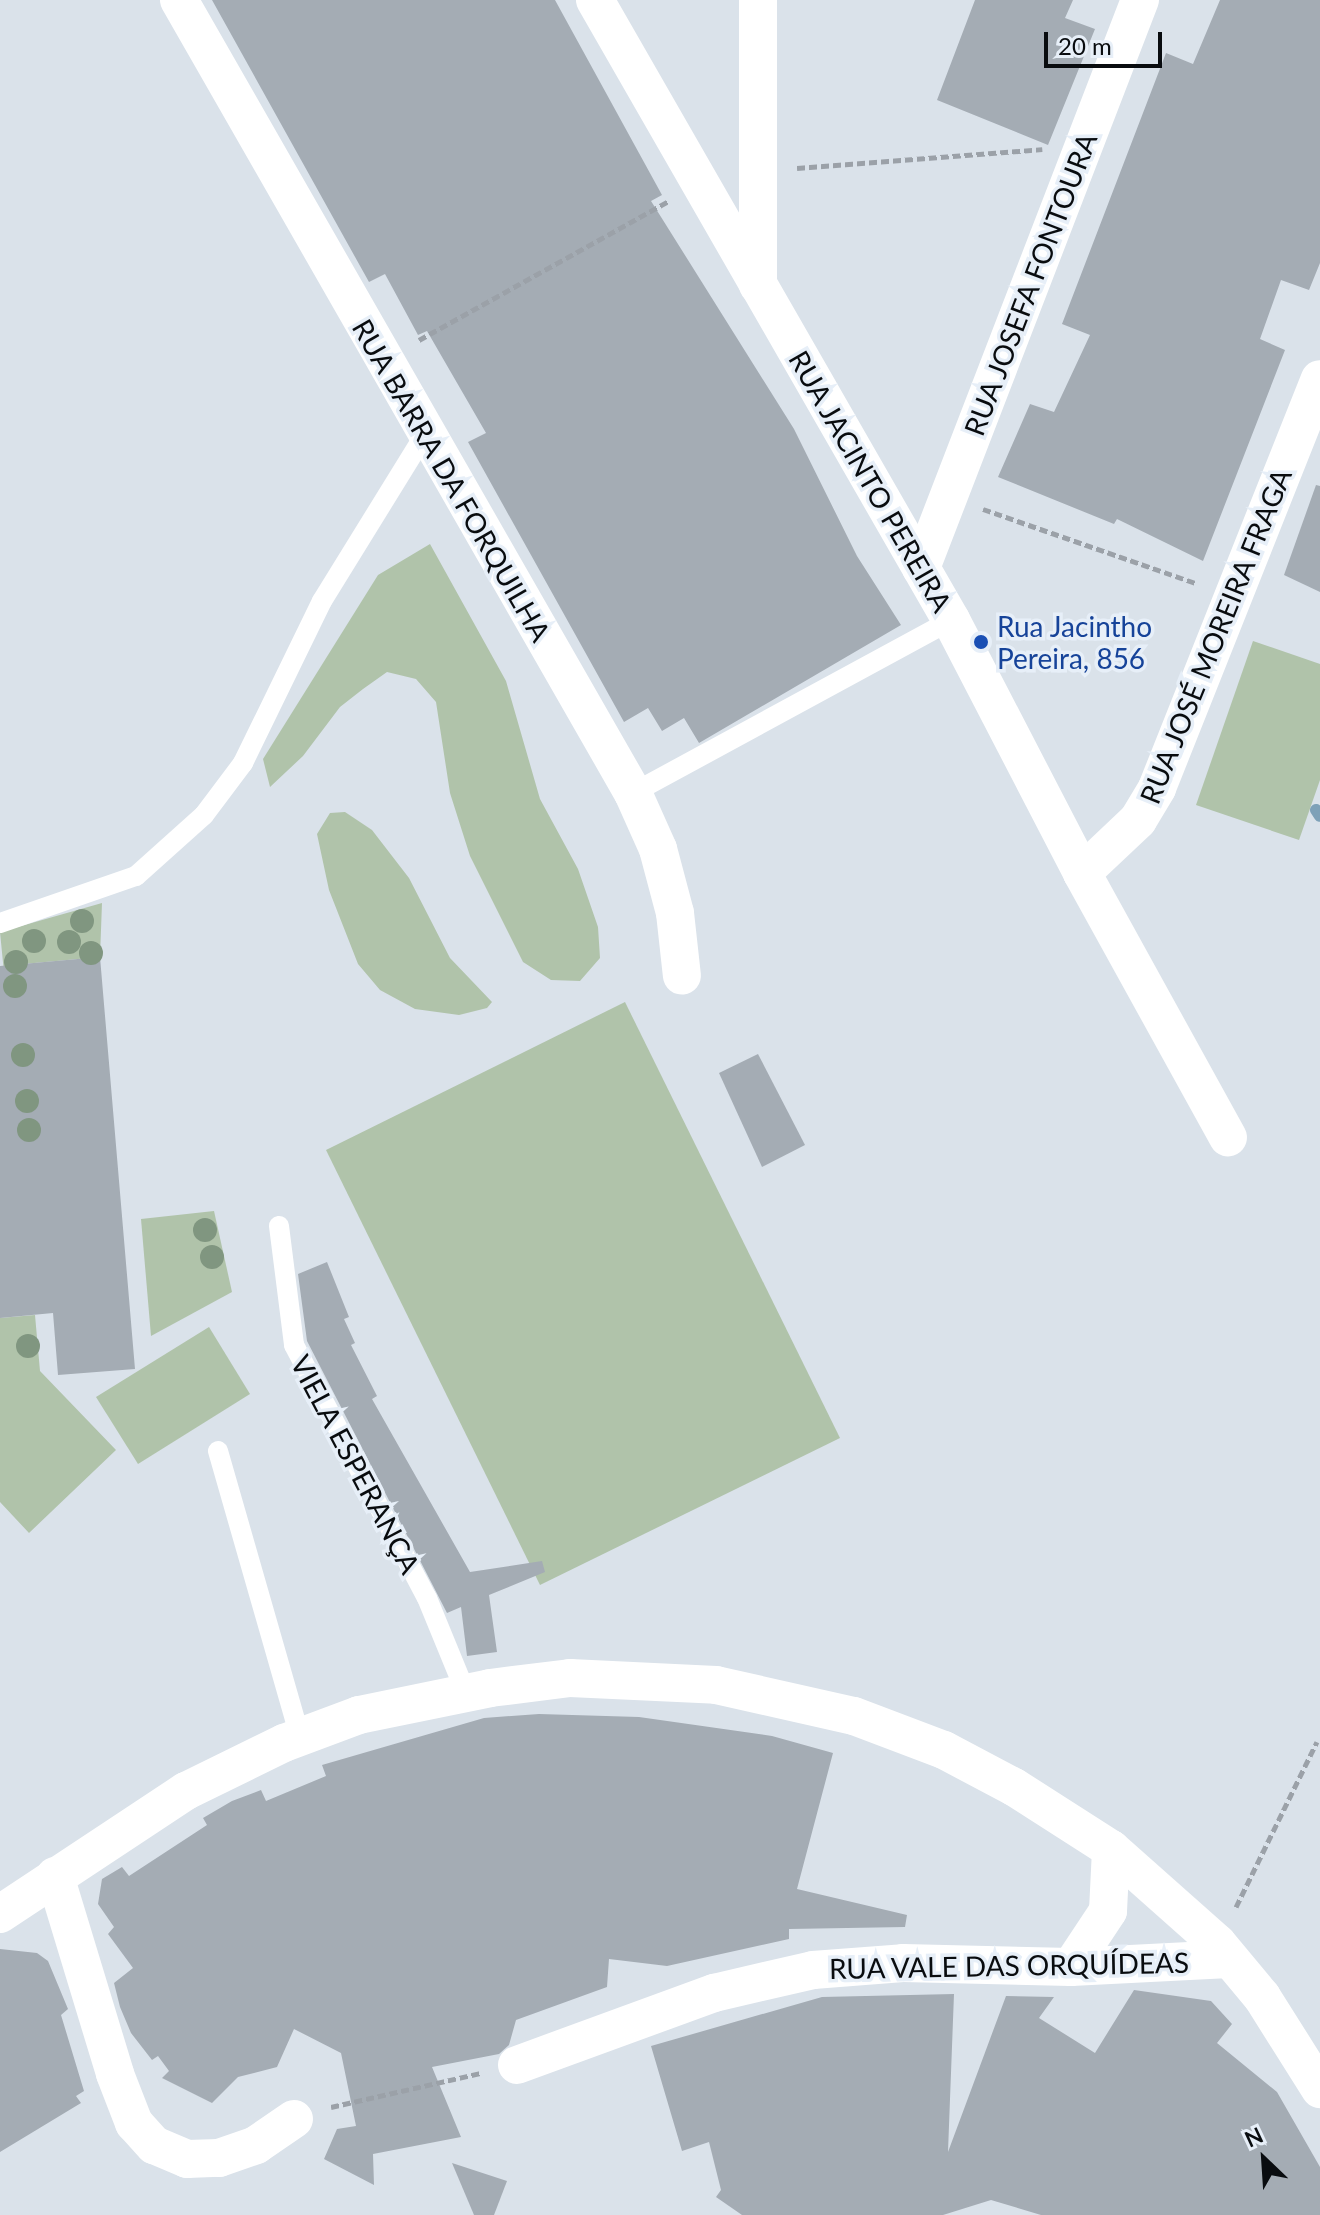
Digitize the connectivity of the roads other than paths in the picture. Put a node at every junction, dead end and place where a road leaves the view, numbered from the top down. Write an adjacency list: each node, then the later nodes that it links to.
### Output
1 (179, 0): 7 (street, RUA BARRA DA FORQUILHA)
2 (595, 0): 5 (street, RUA JACINTO PEREIRA)
3 (758, 0): 5 (street)
4 (1140, 0): 8 (street, RUA JOSEFA FONTOURA)
5 (758, 286): 8 (street, RUA JACINTO PEREIRA)
6 (1320, 379): 11 (street, RUA JOSÉ MOREIRA FRAGA)
7 (425, 434): 10 (street, RUA BARRA DA FORQUILHA); 12 (lane)
8 (921, 568): 9 (street, RUA JACINTO PEREIRA)
9 (951, 620): 10 (lane); 11 (street, RUA JACINTO PEREIRA)
10 (633, 793): 13 (street, RUA BARRA DA FORQUILHA)
11 (1082, 873): 14 (street, RUA JACINTO PEREIRA)
12 (0, 923)
13 (682, 976)
14 (1228, 1137)
15 (279, 1226): 17 (lane, VIELA ESPERANÇA)
16 (218, 1451): 18 (lane)
17 (466, 1693): 18 (street); 19 (street)
18 (300, 1737): 20 (street)
19 (1111, 1849): 22 (street); 23 (street)
20 (55, 1876): 21 (street); 26 (street)
21 (0, 1914)
22 (1223, 1951): 23 (street, RUA VALE DAS ORQUÍDEAS); 25 (street)
23 (1071, 1967): 24 (street, RUA VALE DAS ORQUÍDEAS)
24 (517, 2065)
25 (1320, 2089)
26 (294, 2119)

